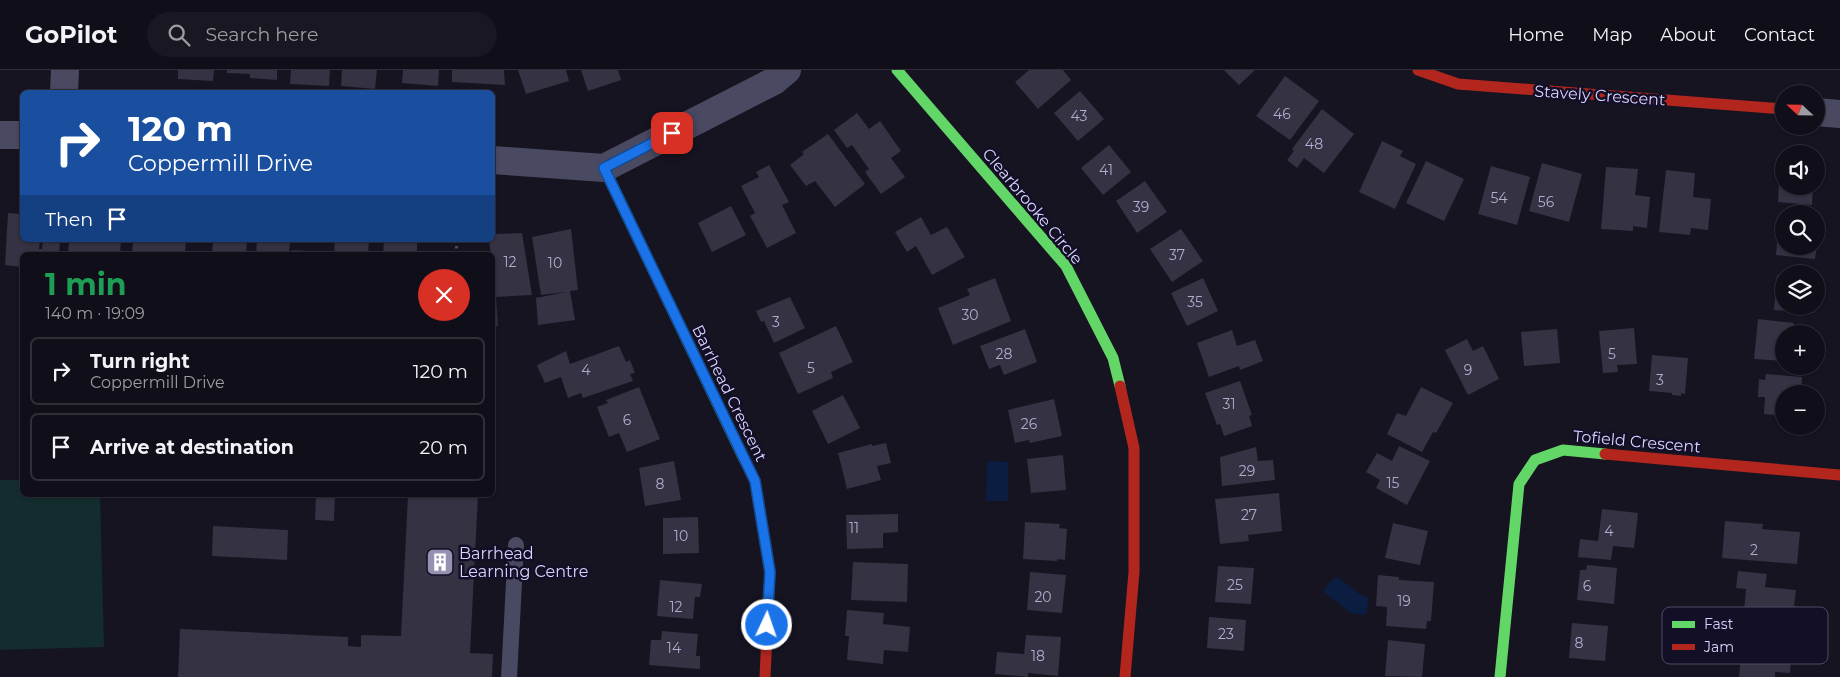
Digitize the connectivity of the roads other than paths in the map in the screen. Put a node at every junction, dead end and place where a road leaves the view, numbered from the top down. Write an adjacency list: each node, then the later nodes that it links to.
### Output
1 (65, 70): 5 (street)
2 (787, 70): 12 (street)
3 (897, 70): 17 (street, Clearbrooke Circle)
4 (1418, 70): 6 (street, Stavely Crescent)
5 (64, 90)
6 (1775, 109)
7 (1825, 113): 8 (street)
8 (1840, 114)
9 (0, 134): 10 (street)
10 (20, 135)
11 (495, 160): 12 (street)
12 (604, 168): 16 (street, Barrhead Crescent)
13 (1840, 475): 18 (street, Tofield Crescent)
14 (516, 544): 15 (lane)
15 (510, 677)
16 (765, 677)
17 (1126, 677)
18 (1500, 677)

